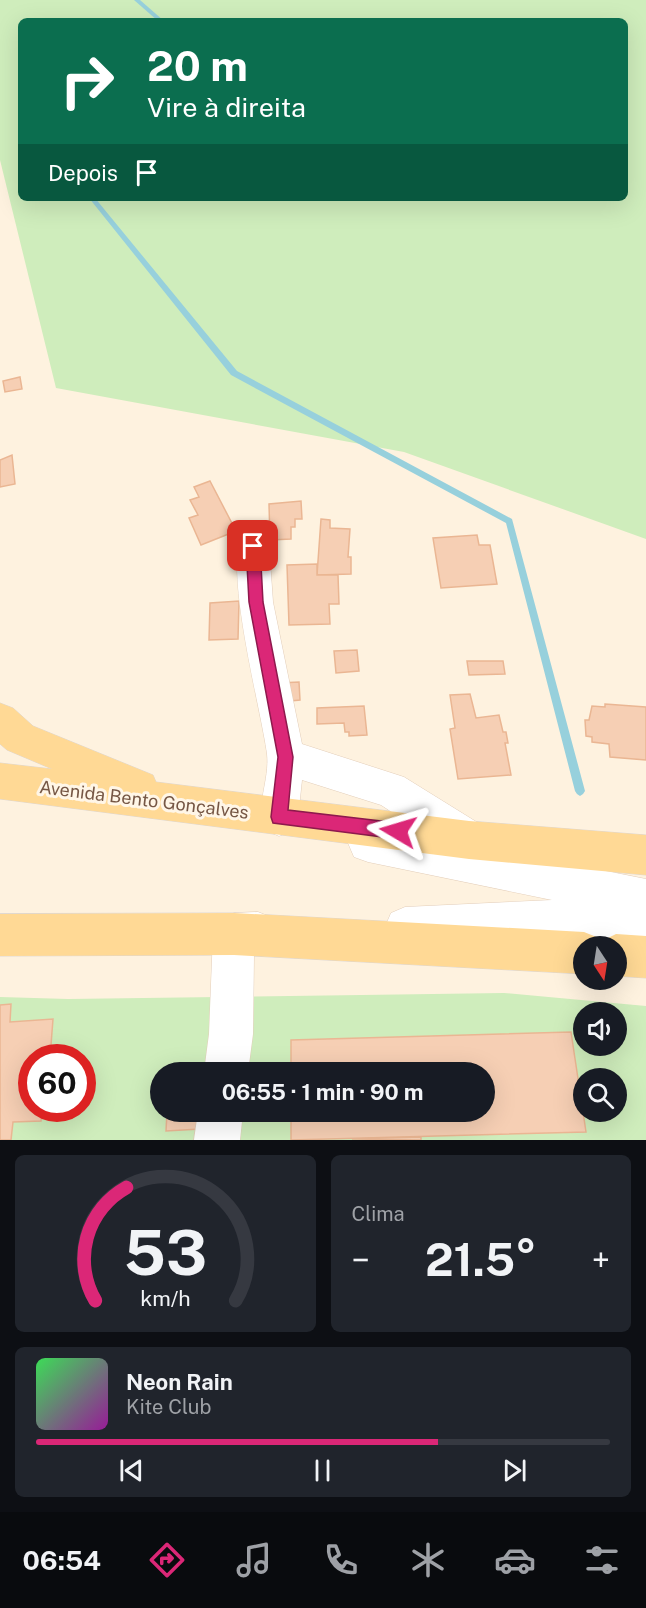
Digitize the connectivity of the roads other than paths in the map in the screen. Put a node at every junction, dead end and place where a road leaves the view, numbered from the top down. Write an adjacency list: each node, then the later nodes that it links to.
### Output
1 (253, 546): 3 (lane)
2 (0, 720): 5 (main road)
3 (285, 757): 6 (lane); 7 (lane)
4 (0, 781): 5 (main road, Avenida Bento Gonçalves)
5 (181, 806): 6 (main road, Avenida Bento Gonçalves); 9 (lane)
6 (279, 817): 7 (main road, Avenida Bento Gonçalves)
7 (469, 840): 8 (main road, Avenida Bento Gonçalves)
8 (646, 855)
9 (646, 898)
10 (646, 916): 11 (lane)
11 (234, 934): 12 (main road); 13 (main road); 16 (lane)
12 (0, 935)
13 (573, 952)
14 (627, 956): 15 (main road)
15 (646, 957)
16 (227, 1062)
17 (220, 1122): 18 (lane)
18 (217, 1140)

